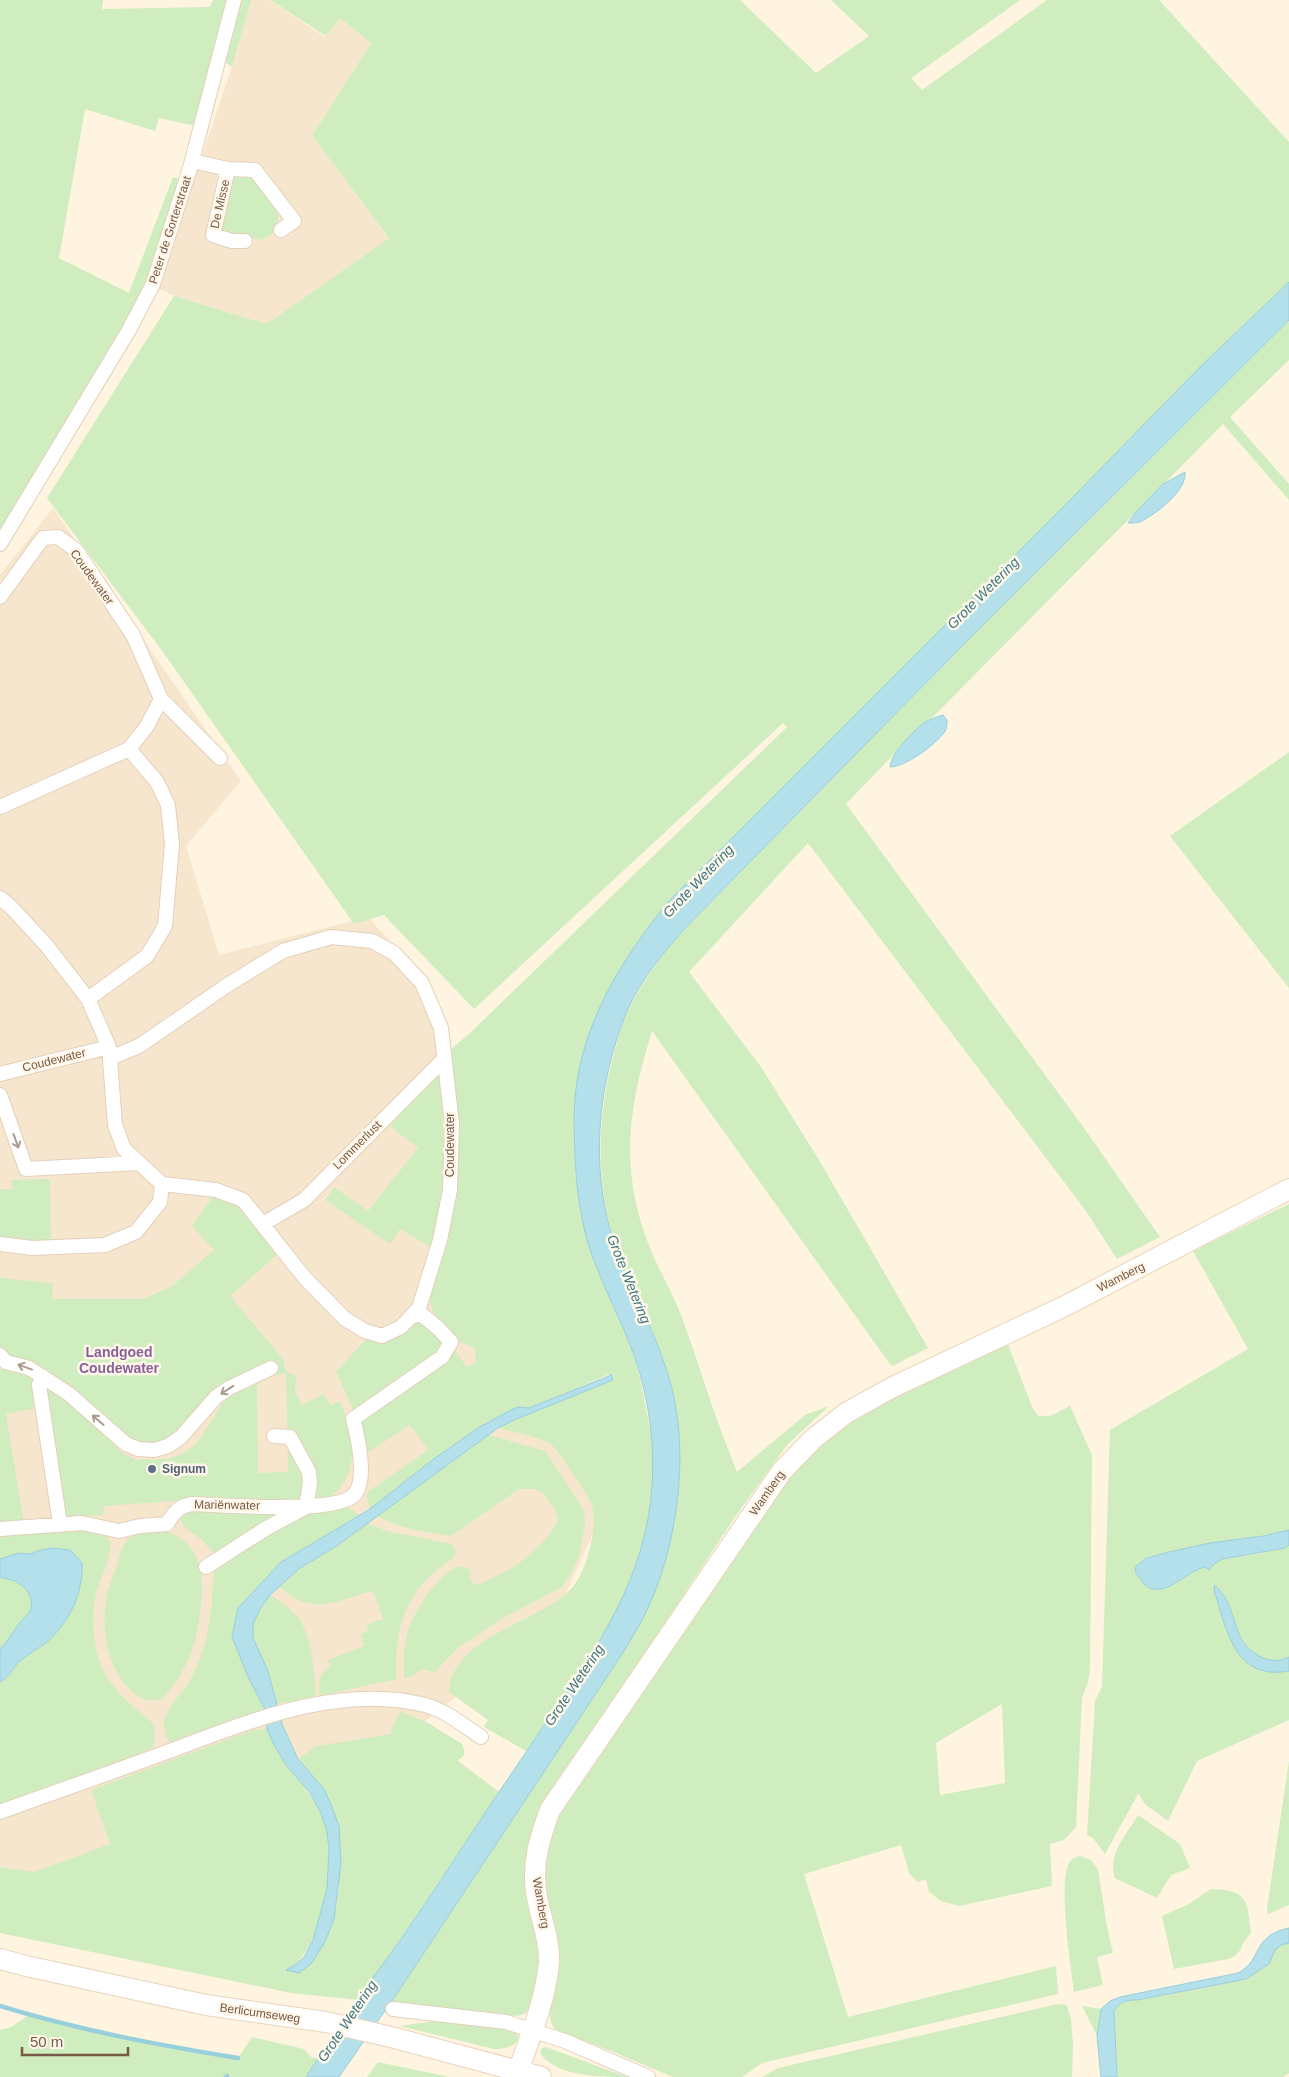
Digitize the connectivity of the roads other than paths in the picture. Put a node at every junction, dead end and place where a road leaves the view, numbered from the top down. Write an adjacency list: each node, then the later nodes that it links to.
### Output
1 (234, 0): 2 (street, Peter de Gorterstraat)
2 (192, 161): 3 (street, De Misse); 6 (street, Peter de Gorterstraat)
3 (228, 169): 4 (street, De Misse); 5 (street, De Misse)
4 (281, 230)
5 (245, 241)
6 (0, 544)
7 (0, 597): 8 (street, Coudewater)
8 (162, 699): 9 (street); 10 (street, Coudewater)
9 (129, 749): 11 (street); 13 (street)
10 (220, 758)
11 (0, 807)
12 (0, 898): 13 (street)
13 (88, 999): 14 (street)
14 (110, 1052): 15 (street, Coudewater); 16 (street, Coudewater); 18 (street)
15 (444, 1058): 21 (street, Lommerlust); 23 (street, Coudewater)
16 (0, 1074)
17 (0, 1095): 18 (street, one-way to 18)
18 (139, 1163): 19 (street)
19 (162, 1184): 21 (street, Coudewater); 22 (street)
20 (1289, 1189): 36 (street, Wamberg)
21 (263, 1224): 23 (street, Coudewater)
22 (0, 1244)
23 (410, 1317): 28 (street, Mariënwater)
24 (2, 1360): 26 (street, one-way to 24)
25 (271, 1368): 26 (street, one-way to 26)
26 (42, 1376): 29 (street)
27 (274, 1436): 28 (street)
28 (306, 1508): 29 (street, Mariënwater); 31 (street)
29 (60, 1524): 30 (street, Mariënwater)
30 (0, 1529)
31 (206, 1567)
32 (481, 1737): 33 (street)
33 (0, 1812)
34 (0, 1959): 37 (street, Berlicumseweg)
35 (393, 2009): 36 (street)
36 (532, 2030): 37 (street, Wamberg); 39 (street)
37 (518, 2072): 38 (street)
38 (541, 2077)
39 (648, 2077)

